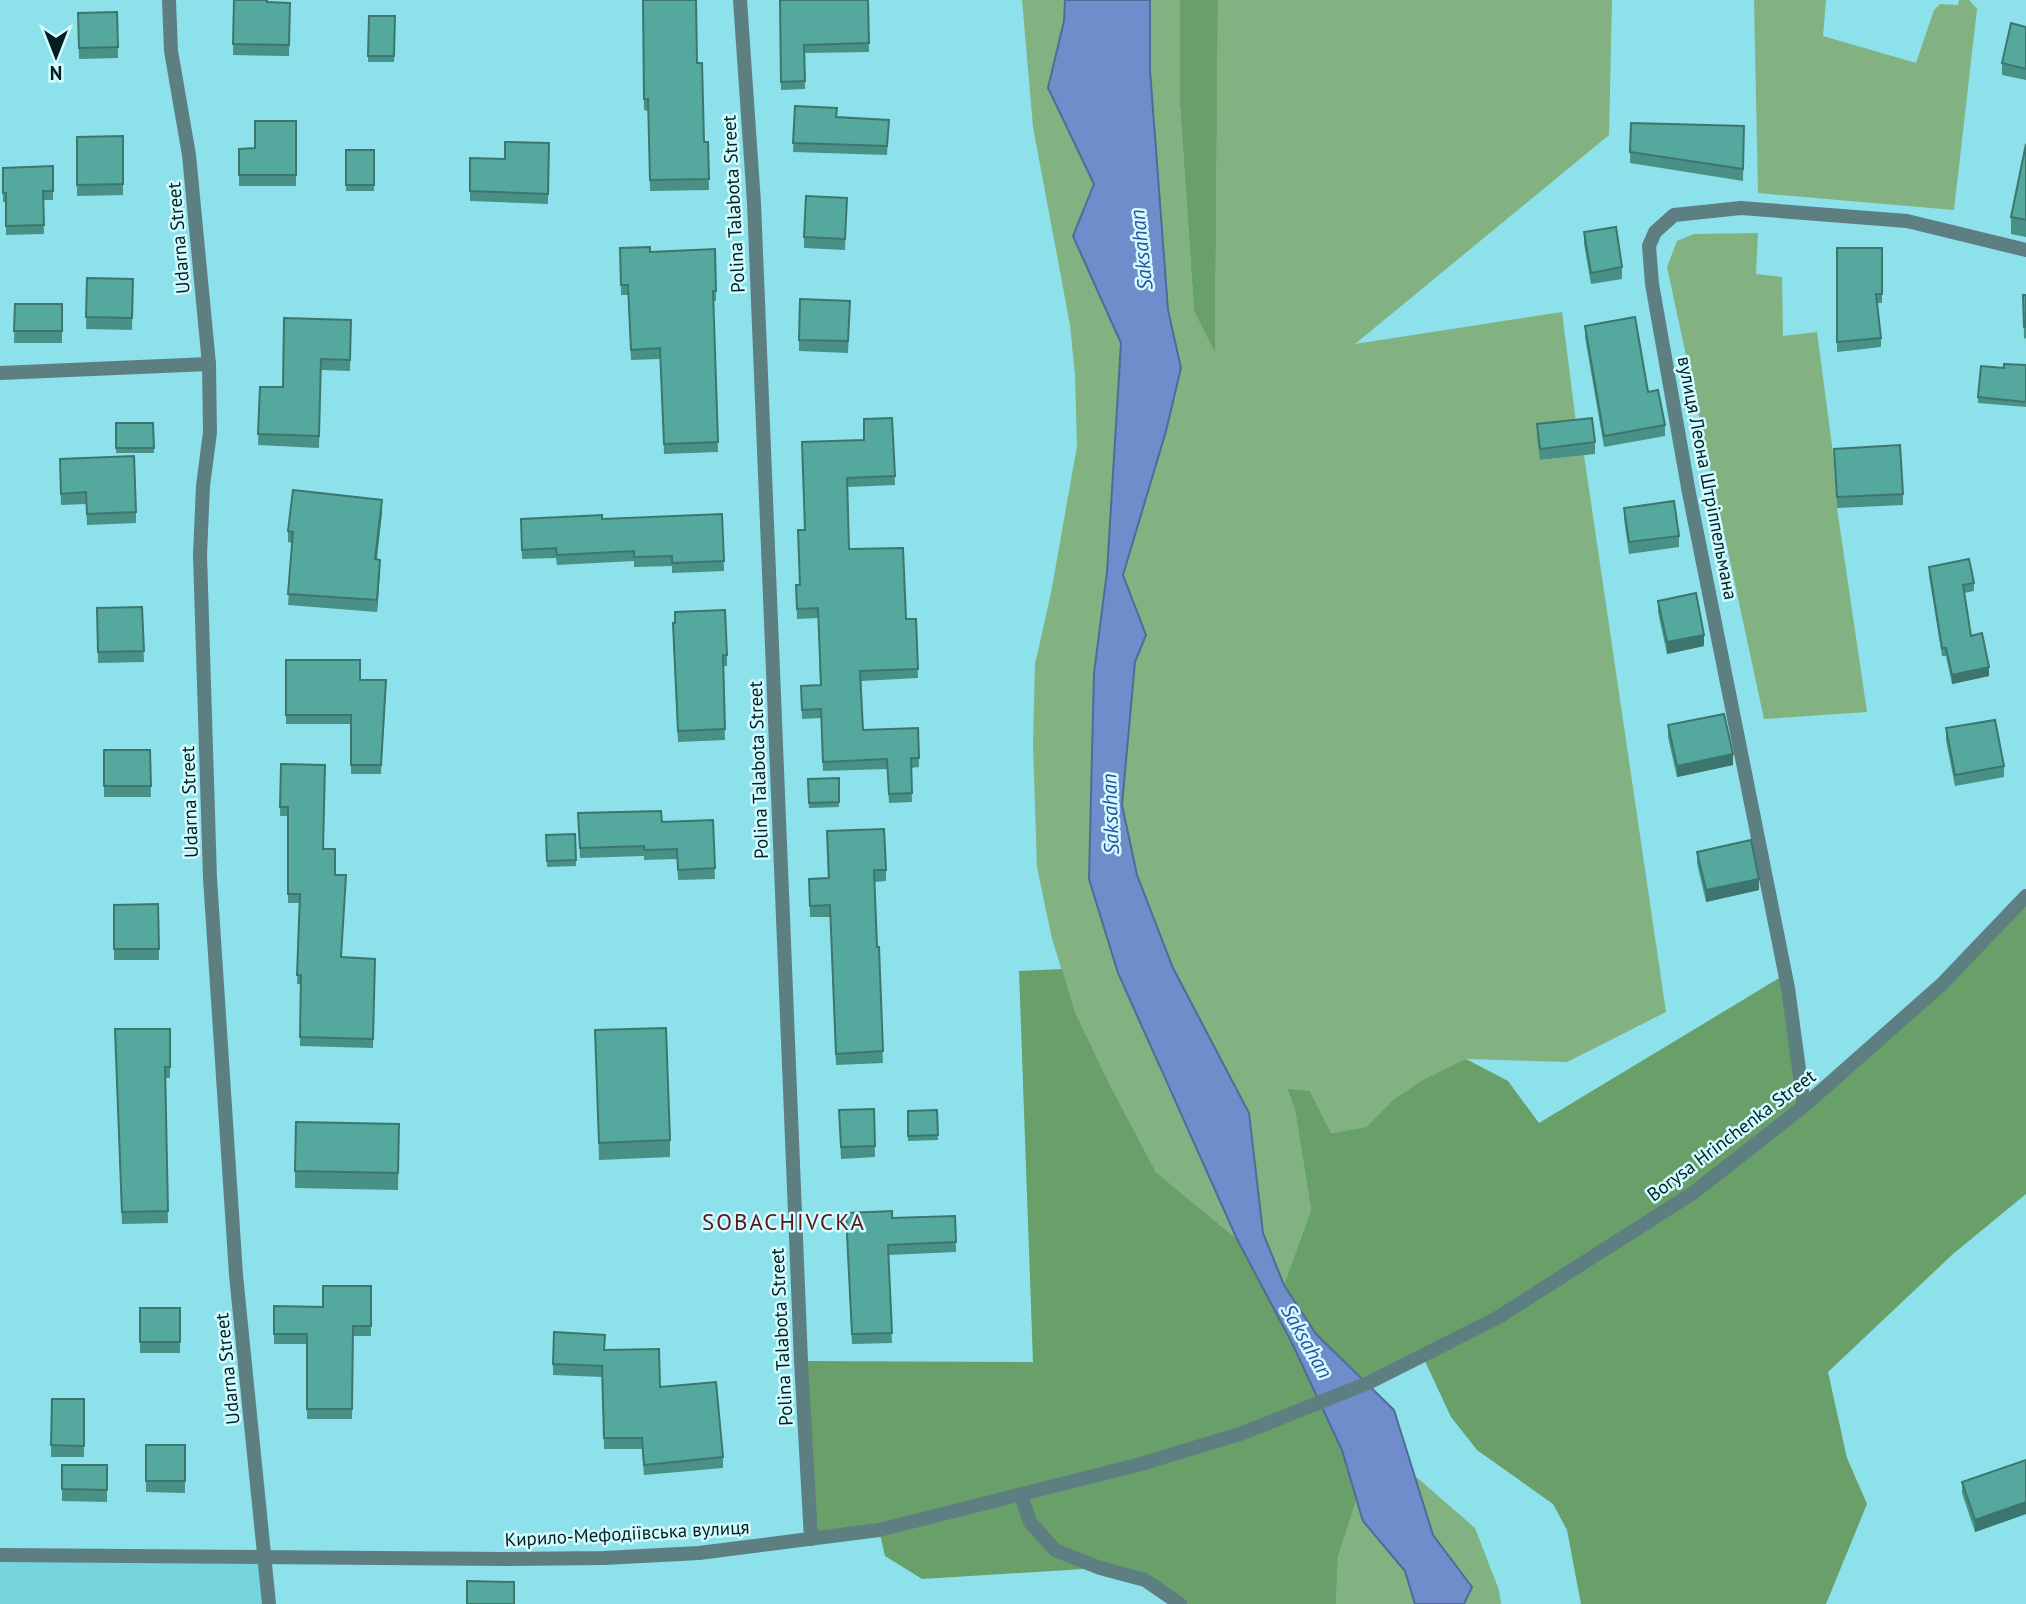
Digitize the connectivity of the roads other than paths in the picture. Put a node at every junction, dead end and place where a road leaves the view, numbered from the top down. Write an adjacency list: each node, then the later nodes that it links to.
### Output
1 (169, 0): 4 (street, Udarna Street)
2 (740, 0): 10 (street, Polina Talabota Street)
3 (2026, 250): 7 (street, вулиця Леона Штріппельмана)
4 (209, 364): 5 (street); 12 (street, Udarna Street)
5 (0, 373)
6 (2026, 896): 7 (street, Borysa Hrinchenka Street)
7 (1804, 1106): 8 (street, Borysa Hrinchenka Street)
8 (1243, 1433): 9 (street, Кирило-Мефодіївська вулиця)
9 (1021, 1495): 10 (street, Кирило-Мефодіївська вулиця); 14 (street)
10 (811, 1539): 12 (street, Кирило-Мефодіївська вулиця)
11 (0, 1555): 12 (street, Кирило-Мефодіївська вулиця)
12 (266, 1557): 13 (street, Udarna Street)
13 (269, 1604)
14 (1180, 1604)

